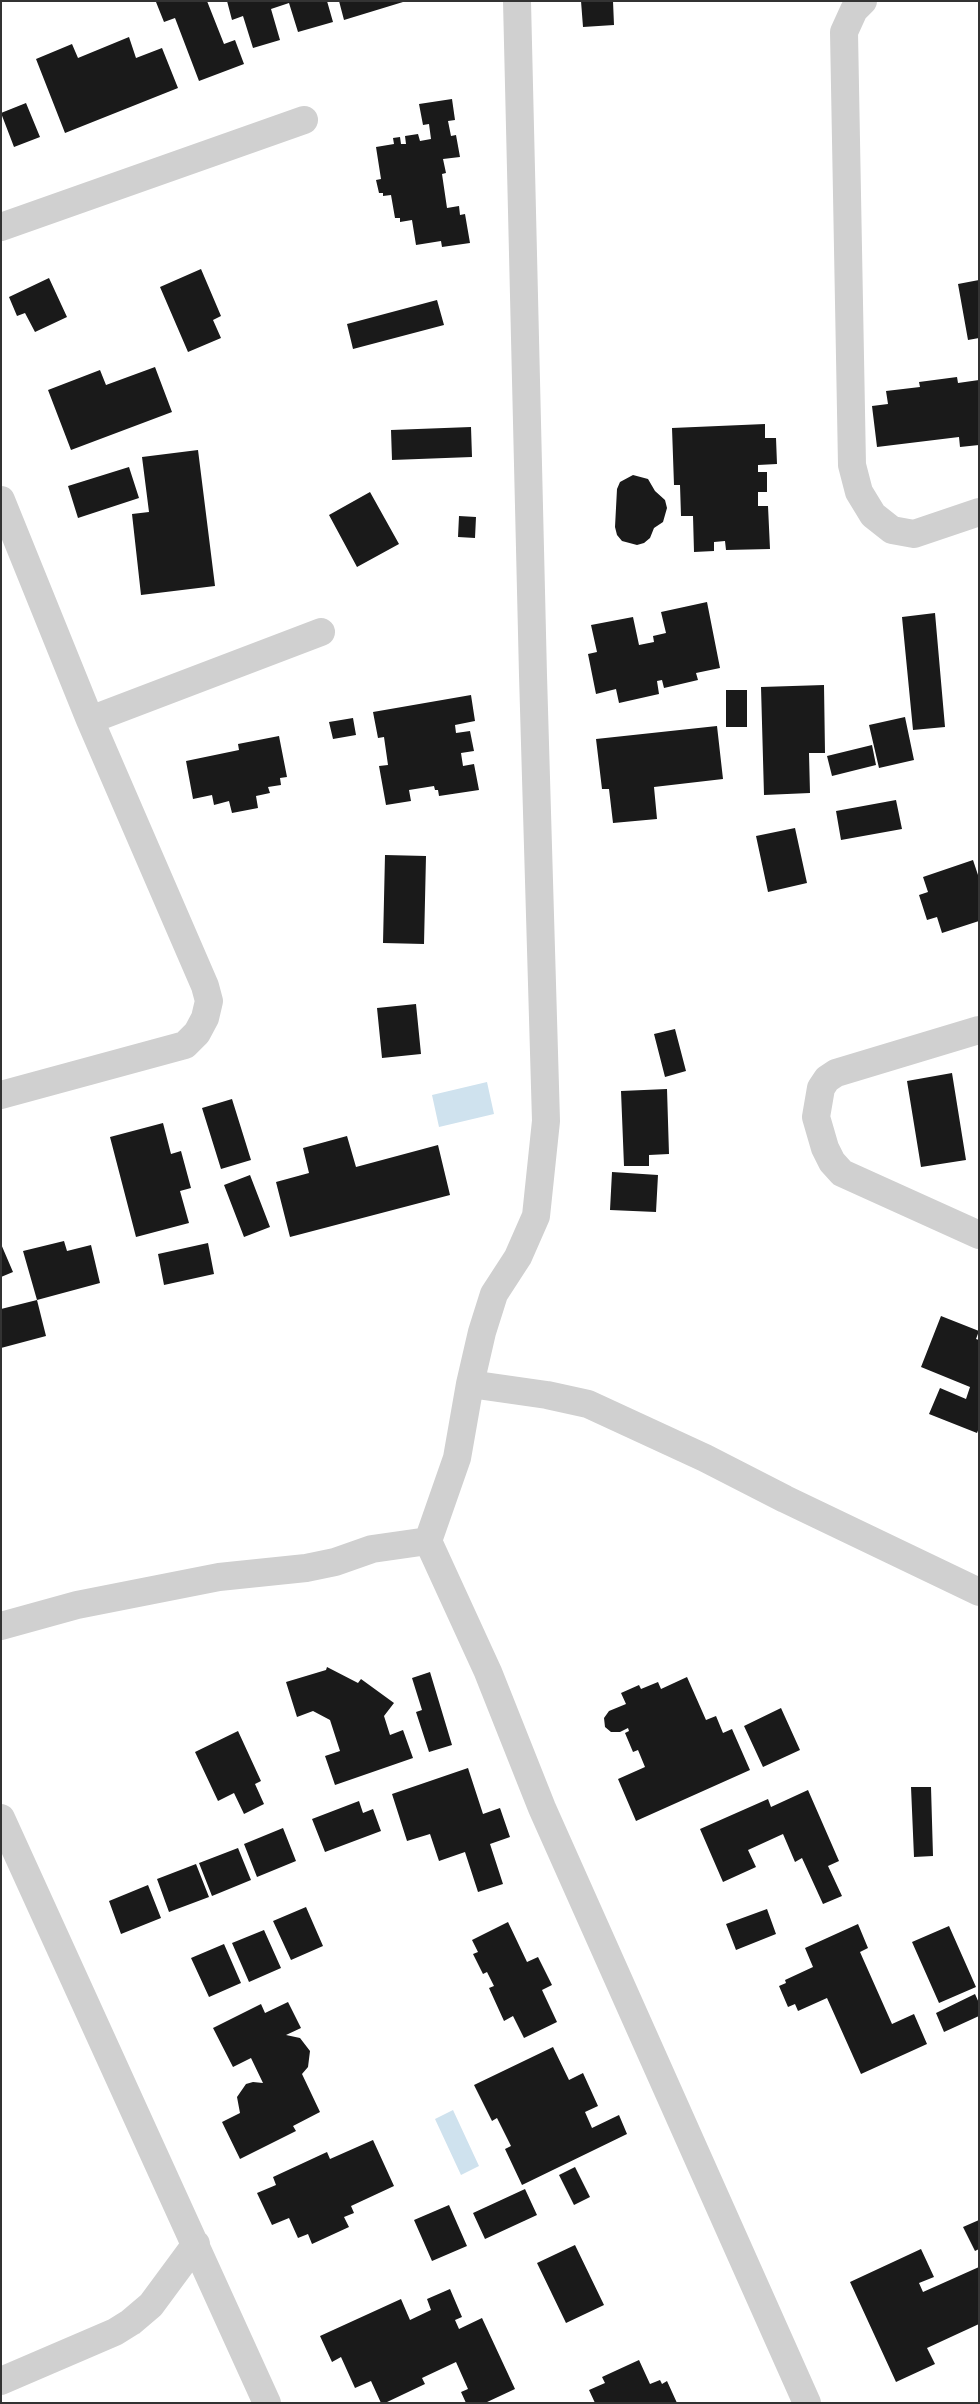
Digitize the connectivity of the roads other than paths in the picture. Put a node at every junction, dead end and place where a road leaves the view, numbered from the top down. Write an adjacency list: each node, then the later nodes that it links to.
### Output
1 (517, 1): 12 (street)
2 (863, 1): 6 (street)
3 (304, 120): 4 (street)
4 (1, 227)
5 (1, 500): 8 (street)
6 (979, 512)
7 (321, 632): 8 (street)
8 (90, 720): 10 (street)
9 (979, 1030): 11 (street)
10 (1, 1095)
11 (979, 1235)
12 (470, 1384): 13 (street); 14 (street)
13 (428, 1542): 15 (street); 20 (street)
14 (979, 1592)
15 (1, 1626)
16 (1, 1818): 17 (street)
17 (196, 2244): 18 (street); 19 (street)
18 (1, 2381)
19 (267, 2403)
20 (807, 2403)

